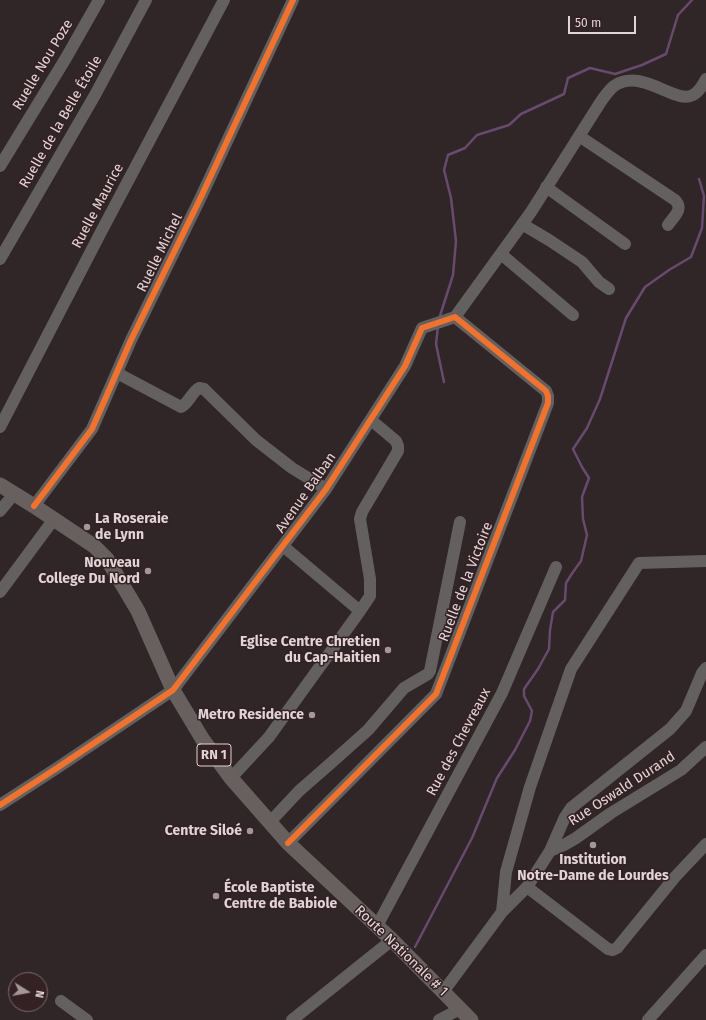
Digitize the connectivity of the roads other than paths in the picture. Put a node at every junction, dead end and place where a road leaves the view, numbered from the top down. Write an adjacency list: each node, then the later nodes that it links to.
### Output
1 (99, 0): 7 (street, Ruelle Nou Poze)
2 (146, 0): 13 (street, Ruelle de la Belle Étoile)
3 (224, 0): 19 (street, Ruelle Maurice)
4 (293, 0): 17 (street, Ruelle Michel)
5 (706, 79): 6 (street)
6 (579, 136): 8 (street); 10 (street)
7 (0, 166)
8 (546, 187): 9 (street); 11 (street)
9 (522, 224): 12 (street); 14 (street)
10 (668, 225)
11 (625, 244)
12 (501, 254): 15 (street); 16 (street)
13 (0, 258)
14 (608, 289)
15 (573, 315)
16 (455, 317): 18 (street, Avenue Balban); 38 (street, Ruelle de la Victoire)
17 (117, 373): 21 (street); 23 (street, Ruelle Michel)
18 (371, 420): 21 (street, Avenue Balban); 31 (street)
19 (0, 427)
20 (0, 485): 22 (main road, Route Nationale # 1 / RN 1)
21 (326, 489): 27 (street, Avenue Balban)
22 (14, 494): 23 (main road, Route Nationale # 1 / RN 1); 24 (street)
23 (34, 506): 25 (main road, Route Nationale # 1 / RN 1)
24 (0, 511)
25 (54, 519): 30 (street); 33 (main road, Route Nationale # 1 / RN 1)
26 (460, 522): 37 (street)
27 (283, 546): 31 (street); 33 (street, Avenue Balban)
28 (706, 561): 42 (street)
29 (556, 567): 43 (street, Rue des Chevreaux)
30 (0, 592)
31 (360, 611): 35 (street)
32 (706, 668): 40 (street)
33 (173, 690): 35 (main road, Route Nationale # 1 / RN 1); 36 (street, Avenue Balban)
34 (706, 747): 40 (street, Rue Oswald Durand)
35 (231, 778): 37 (main road, Route Nationale # 1 / RN 1)
36 (0, 806)
37 (270, 822): 38 (main road, Route Nationale # 1 / RN 1)
38 (288, 843): 43 (main road, Route Nationale # 1 / RN 1)
39 (706, 844): 41 (street)
40 (550, 851): 41 (street)
41 (528, 887): 42 (street)
42 (502, 912): 46 (street)
43 (377, 926): 44 (main road, Route Nationale # 1 / RN 1)
44 (392, 940): 46 (main road, Route Nationale # 1 / RN 1); 50 (street)
45 (706, 956): 53 (street)
46 (443, 992): 48 (main road, Route Nationale # 1 / RN 1)
47 (61, 1001): 49 (street)
48 (460, 1009): 51 (street); 52 (main road, Route Nationale # 1 / RN 1)
49 (87, 1020)
50 (292, 1020)
51 (439, 1020)
52 (471, 1020)
53 (648, 1020)

